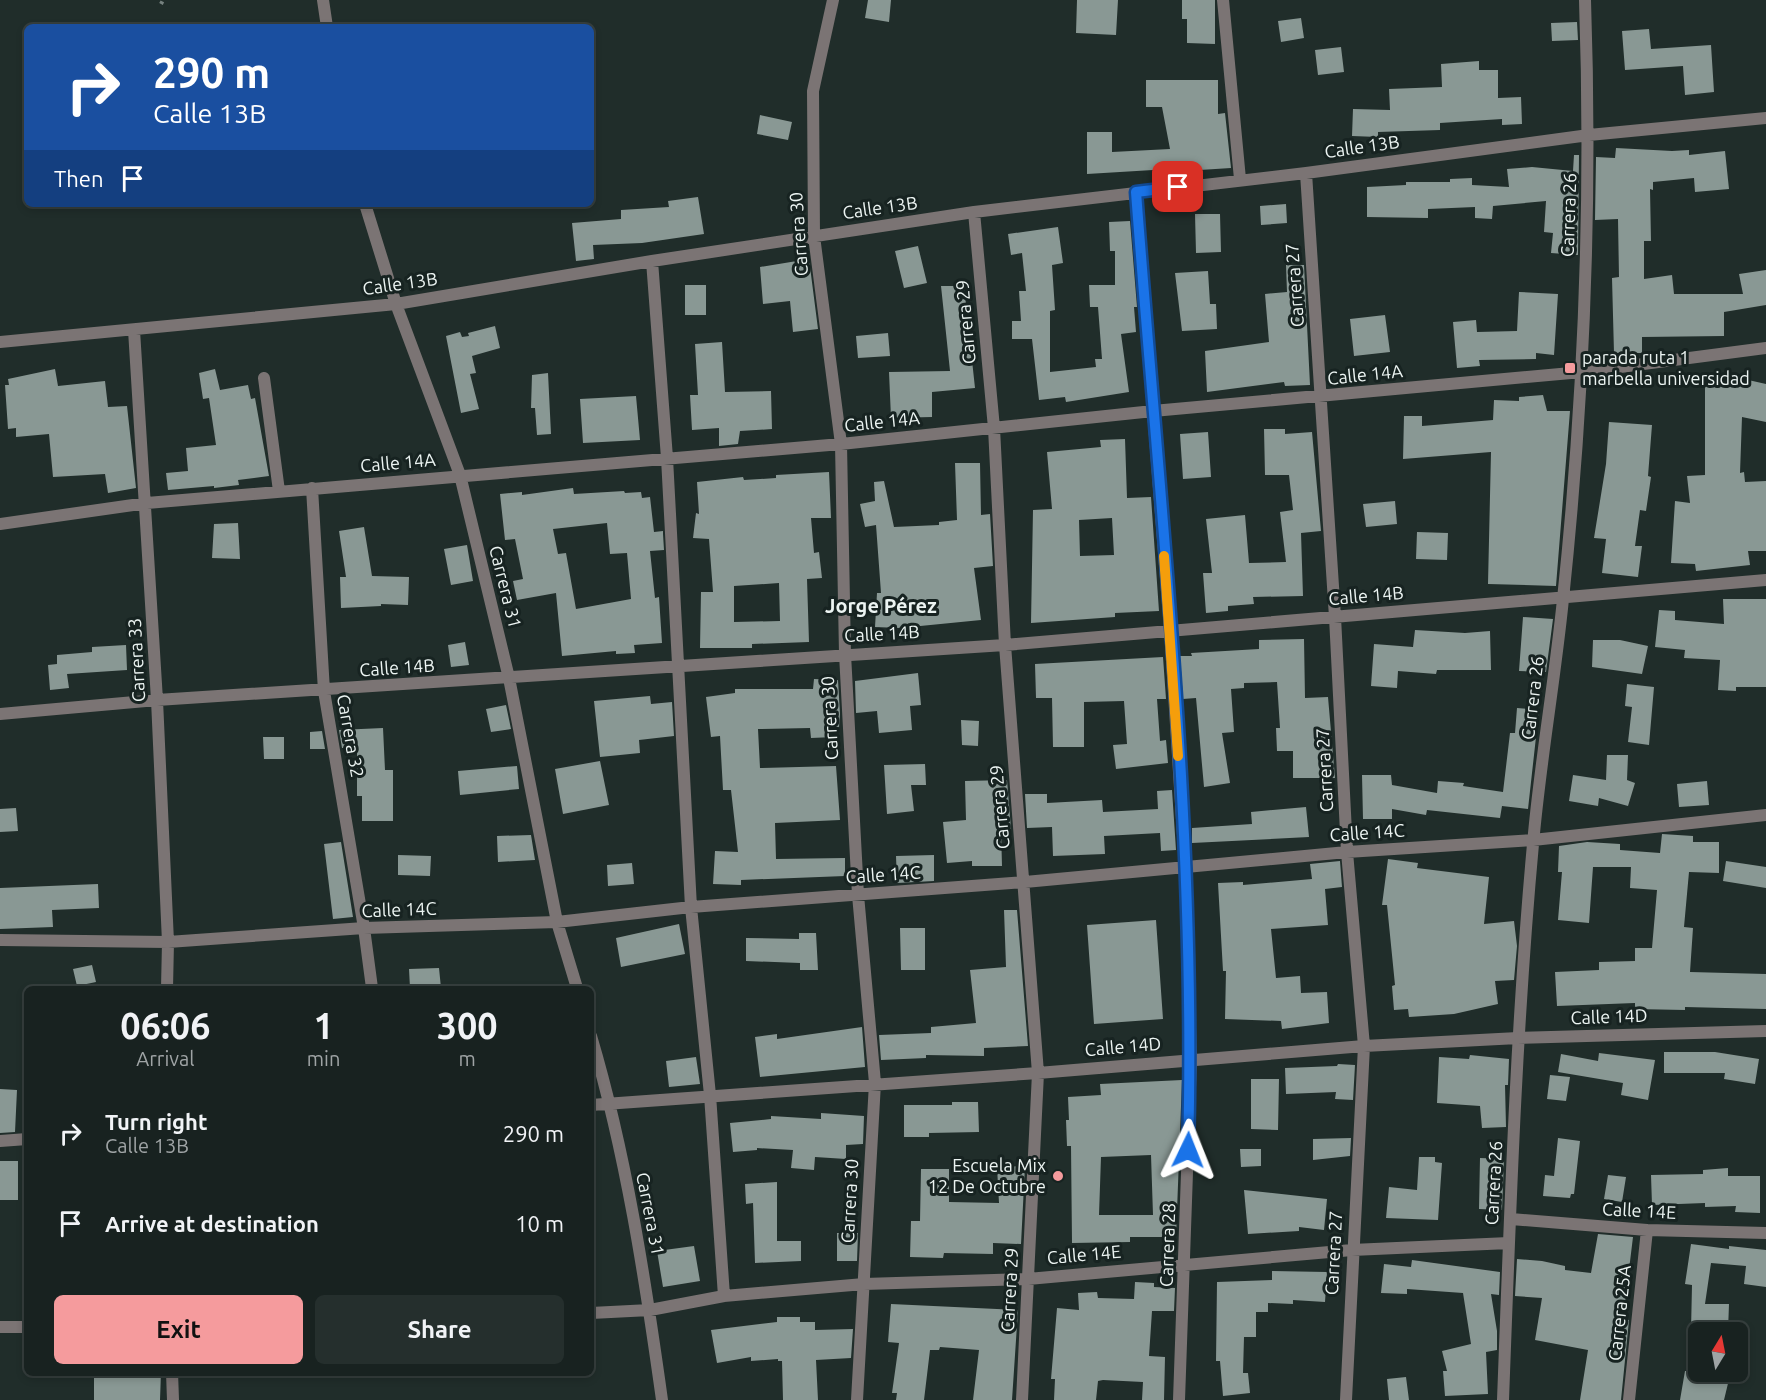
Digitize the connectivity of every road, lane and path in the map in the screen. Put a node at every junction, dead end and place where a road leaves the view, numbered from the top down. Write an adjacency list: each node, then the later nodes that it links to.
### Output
1 (323, 0): 5 (street)
2 (833, 0): 13 (street, Carrera 30)
3 (1223, 0): 9 (street)
4 (1585, 0): 7 (street, Carrera 26)
5 (327, 24)
6 (1766, 118): 7 (street, Calle 13B)
7 (1590, 135): 8 (street, Calle 13B); 19 (street, Carrera 26)
8 (1306, 173): 9 (street, Calle 13B); 21 (street, Carrera 27)
9 (1240, 179): 10 (street, Calle 13B)
10 (1136, 192): 12 (street, Calle 13B); 22 (street, Carrera 28)
11 (366, 207): 15 (street, Carrera 31)
12 (974, 212): 13 (street, Calle 13B); 23 (street, Carrera 29)
13 (814, 236): 14 (street, Calle 13B); 24 (street, Carrera 30)
14 (651, 261): 15 (street, Calle 13B); 25 (street)
15 (396, 304): 16 (street, Calle 13B); 26 (street, Carrera 31)
16 (134, 330): 17 (street, Calle 13B); 29 (street, Carrera 33)
17 (0, 342)
18 (1766, 348): 19 (street, Calle 14A)
19 (1582, 372): 21 (street, Calle 14A); 32 (street, Carrera 26)
20 (264, 378): 28 (street)
21 (1321, 398): 22 (street, Calle 14A); 33 (street, Carrera 27)
22 (1153, 411): 23 (street, Calle 14A); 34 (street, Carrera 28)
23 (994, 428): 24 (street, Calle 14A); 35 (street, Carrera 29)
24 (841, 444): 25 (street, Calle 14A); 36 (street, Carrera 30)
25 (667, 458): 26 (street, Calle 14A); 37 (street)
26 (460, 475): 27 (street, Calle 14A); 38 (street, Carrera 31)
27 (312, 488): 28 (street, Calle 14A); 39 (street, Carrera 32)
28 (279, 490): 29 (street, Calle 14A)
29 (147, 503): 30 (street, Calle 14A); 40 (street, Carrera 33)
30 (0, 524)
31 (1766, 580): 32 (street, Calle 14B)
32 (1563, 599): 33 (street, Calle 14B); 43 (street, Carrera 26)
33 (1335, 617): 34 (street, Calle 14B); 44 (street, Carrera 27)
34 (1170, 630): 35 (street, Calle 14B); 45 (street, Carrera 28)
35 (1005, 645): 36 (street, Calle 14B); 46 (street, Carrera 29)
36 (845, 654): 37 (street, Calle 14B); 47 (street, Carrera 30)
37 (679, 668): 38 (street, Calle 14B); 48 (street)
38 (509, 678): 39 (street, Calle 14B); 49 (street, Carrera 31)
39 (324, 691): 40 (street, Calle 14B); 50 (street, Carrera 32)
40 (157, 700): 41 (street, Calle 14B); 52 (street, Carrera 33)
41 (0, 714)
42 (1766, 814): 43 (street, Calle 14C)
43 (1533, 840): 44 (street, Calle 14C); 57 (street, Carrera 26)
44 (1347, 852): 45 (street, Calle 14C); 59 (street, Carrera 27)
45 (1185, 867): 46 (street, Calle 14C); 60 (street, Carrera 28)
46 (1025, 882): 47 (street, Calle 14C); 61 (street, Carrera 29)
47 (858, 895): 48 (street, Calle 14C); 62 (street, Carrera 30)
48 (691, 907): 49 (street, Calle 14C); 63 (street)
49 (557, 922): 50 (street, Calle 14C); 55 (street, Carrera 31)
50 (364, 928): 52 (street, Calle 14C); 54 (street, Carrera 32)
51 (0, 940): 52 (street, Calle 14C)
52 (168, 942): 53 (street, Carrera 33)
53 (167, 986)
54 (372, 986)
55 (576, 986)
56 (1766, 1031): 57 (street, Calle 14D)
57 (1518, 1038): 59 (street, Calle 14D); 68 (street, Carrera 26)
58 (594, 1046): 64 (street, Carrera 31)
59 (1364, 1046): 60 (street, Calle 14D); 72 (street, Carrera 27)
60 (1191, 1059): 61 (street, Calle 14D); 73 (street, Carrera 28)
61 (1038, 1073): 62 (street, Calle 14D); 74 (street, Carrera 29)
62 (875, 1083): 63 (street, Calle 14D); 75 (street, Carrera 30)
63 (710, 1095): 64 (street, Calle 14D); 76 (street)
64 (611, 1103): 65 (street, Calle 14D); 77 (street, Carrera 31)
65 (594, 1105)
66 (24, 1139): 67 (street)
67 (0, 1141)
68 (1511, 1219): 69 (street, Calle 14E); 71 (street, Carrera 26)
69 (1647, 1230): 70 (street, Calle 14E); 89 (street, Carrera 25A)
70 (1766, 1233)
71 (1509, 1243): 72 (street, Calle 14E); 88 (street, Carrera 26)
72 (1352, 1250): 73 (street, Calle 14E); 87 (street, Carrera 27)
73 (1185, 1264): 74 (street, Calle 14E); 86 (street, Carrera 28)
74 (1029, 1279): 75 (street, Calle 14E); 85 (street, Carrera 29)
75 (864, 1284): 76 (street, Calle 14E); 84 (street, Carrera 30)
76 (724, 1296): 77 (street, Calle 14E)
77 (650, 1310): 78 (street, Calle 14E); 83 (street, Carrera 31)
78 (594, 1314)
79 (0, 1327): 80 (street)
80 (24, 1327)
81 (172, 1376): 82 (street)
82 (173, 1400)
83 (662, 1400)
84 (857, 1400)
85 (1022, 1400)
86 (1179, 1400)
87 (1346, 1400)
88 (1503, 1400)
89 (1629, 1400)

